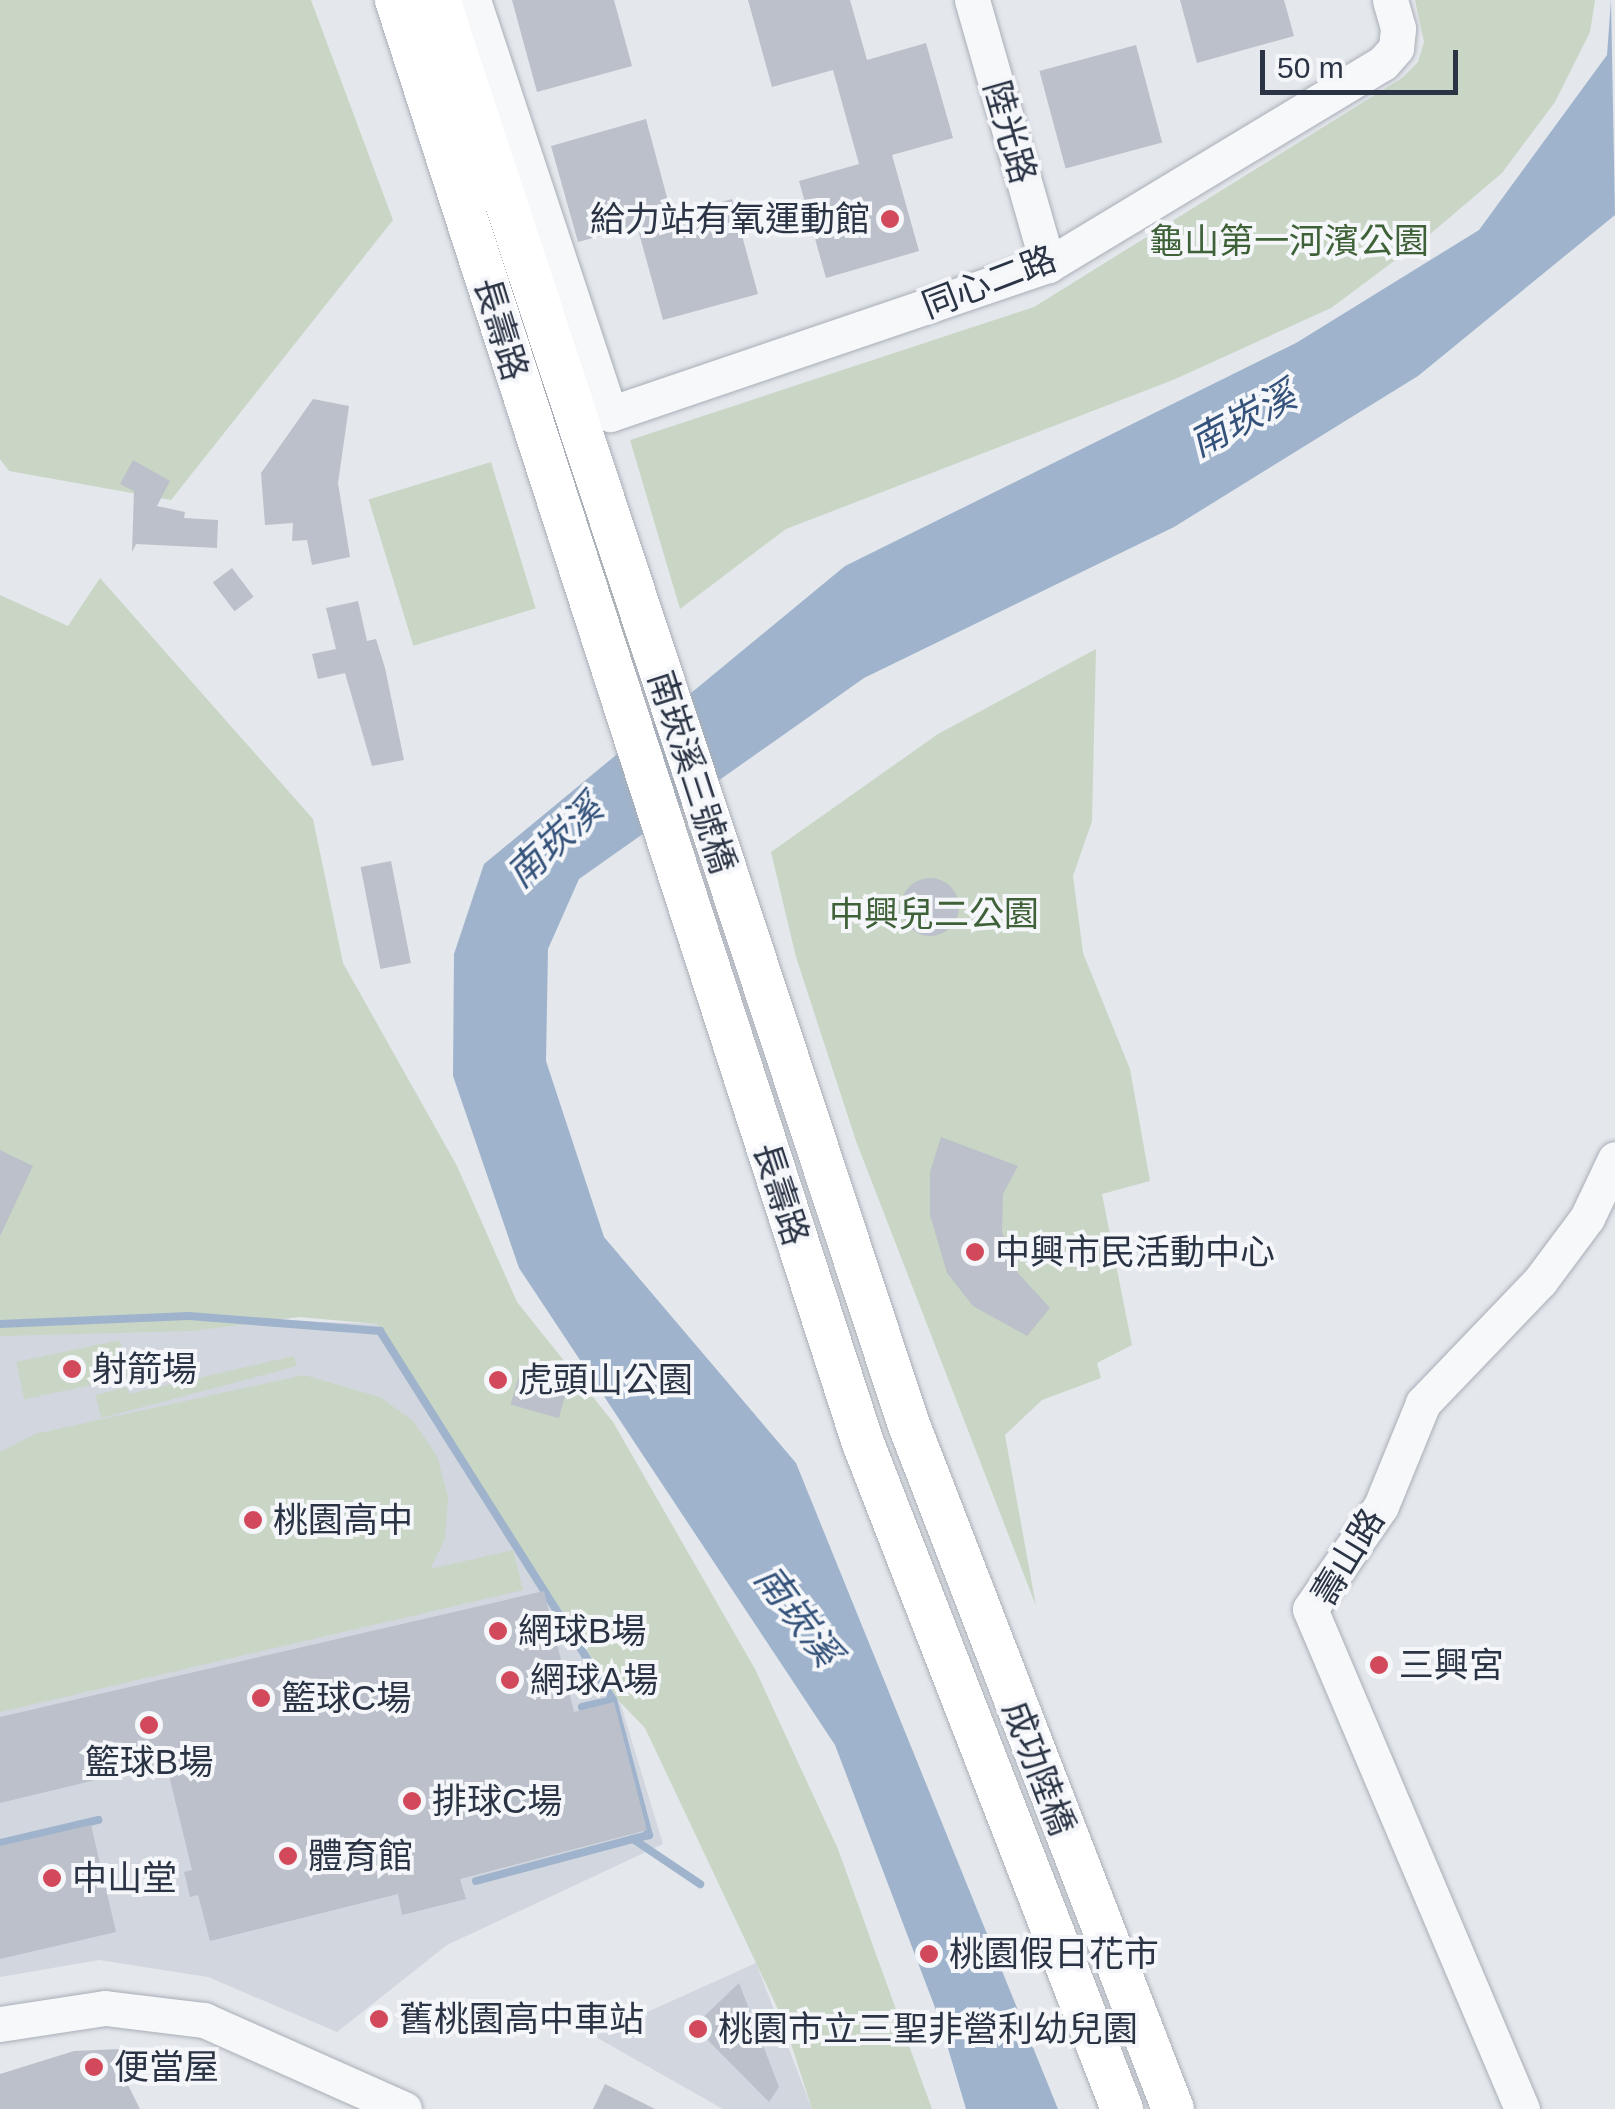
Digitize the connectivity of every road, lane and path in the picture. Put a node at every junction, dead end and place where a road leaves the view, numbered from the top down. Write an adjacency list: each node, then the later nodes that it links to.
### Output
1 (396, 0): 8 (main road, 長壽路)
2 (439, 0): 7 (main road, 長壽路)
3 (473, 0): 6 (street, 同心二路)
4 (975, 0): 6 (street, 陸光路)
5 (1390, 0): 6 (street, 同心二路)
6 (1051, 263)
7 (640, 614): 9 (main road, 南崁溪三號橋)
8 (605, 658): 10 (main road, 南崁溪三號橋)
9 (745, 931): 12 (main road, 長壽路)
10 (699, 945): 13 (main road, 長壽路)
11 (1615, 1158): 18 (street, 壽山路)
12 (909, 1426): 17 (main road, 成功陸橋)
13 (862, 1444): 16 (main road, 成功陸橋)
14 (0, 2024): 15 (street)
15 (404, 2109)
16 (1122, 2109)
17 (1173, 2109)
18 (1522, 2109)

